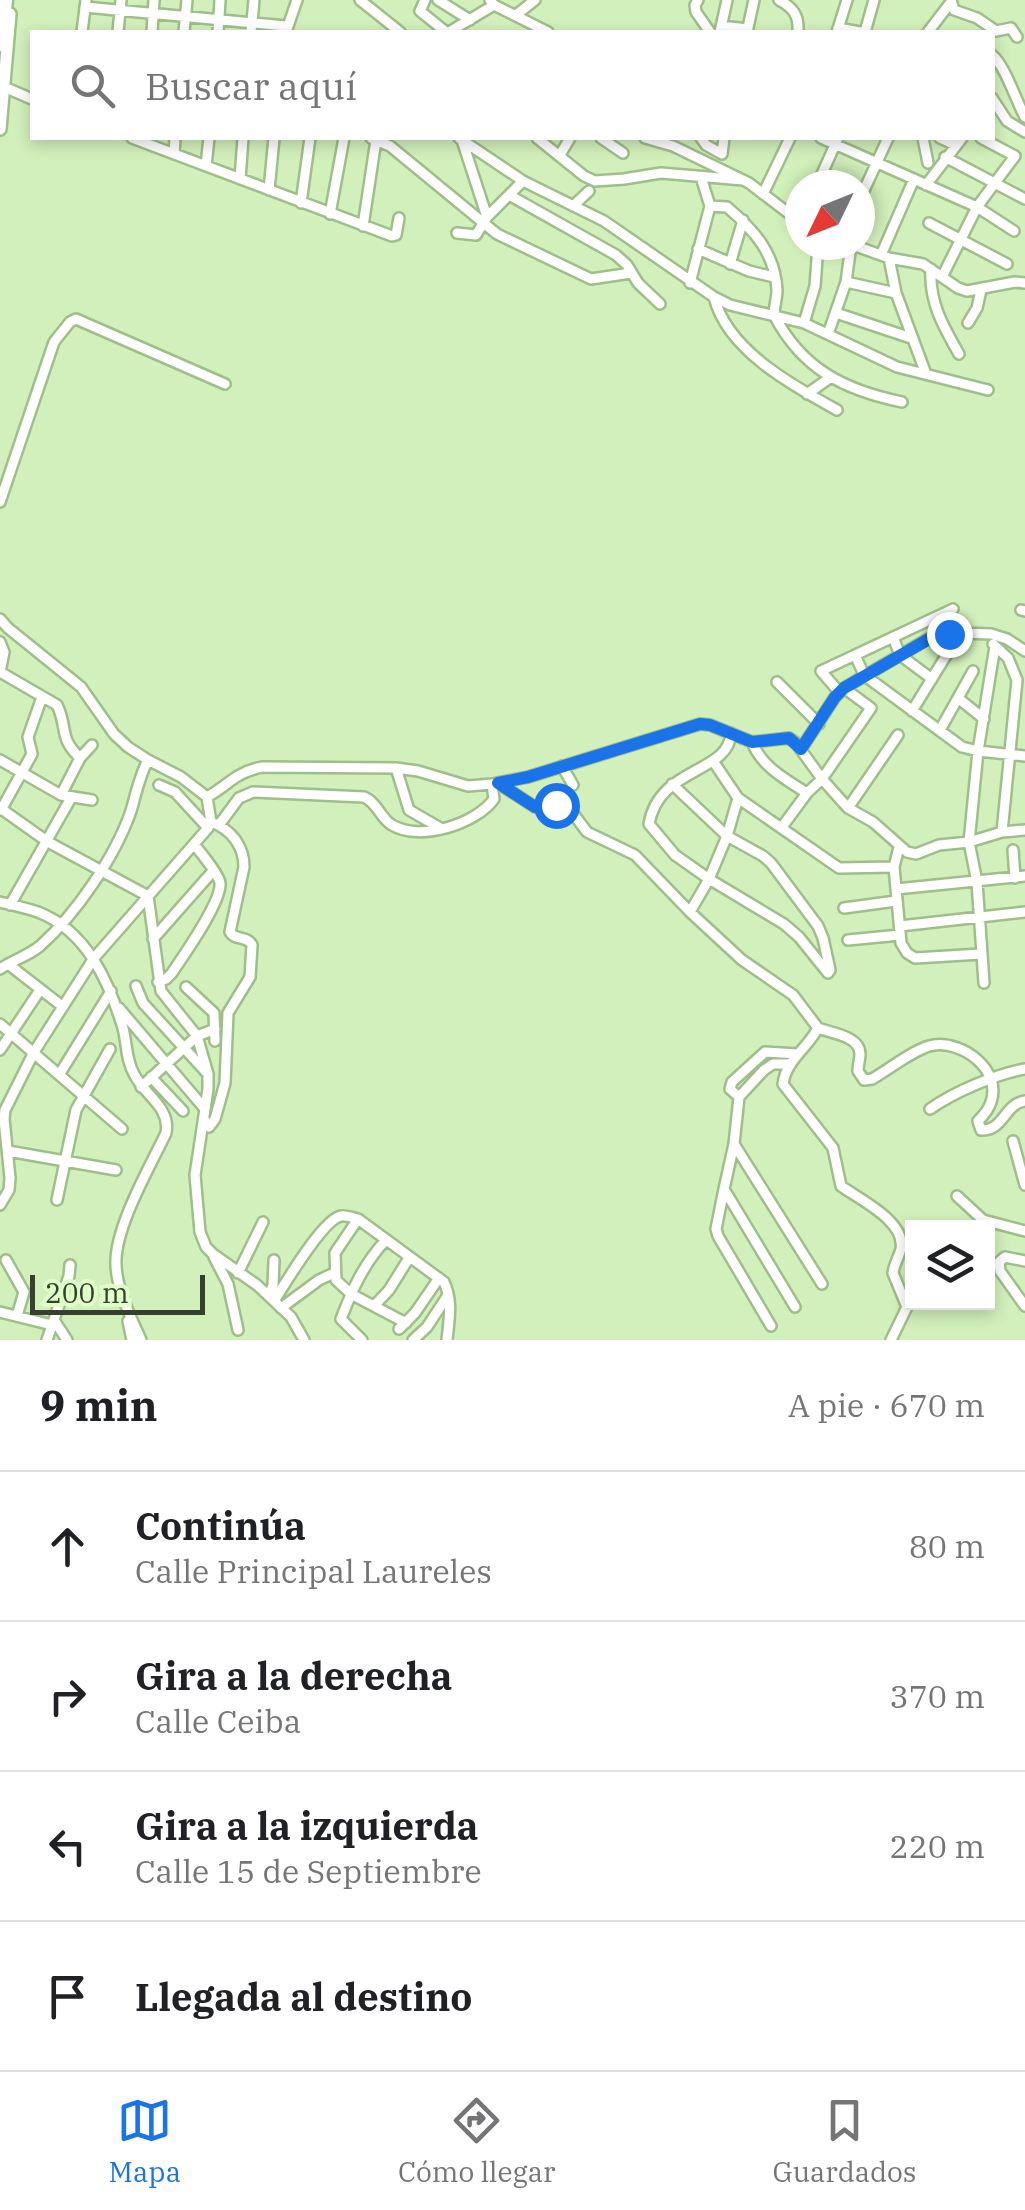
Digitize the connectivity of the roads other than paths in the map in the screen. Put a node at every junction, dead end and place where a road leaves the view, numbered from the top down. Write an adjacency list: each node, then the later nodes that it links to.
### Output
1 (8, 0): 49 (highway); 51 (main road)
2 (154, 0): 21 (street)
3 (187, 0): 23 (street)
4 (220, 0): 24 (street)
5 (254, 0): 27 (street)
6 (297, 0): 34 (street)
7 (360, 0): 35 (street)
8 (424, 0): 36 (street)
9 (438, 0): 25 (street)
10 (535, 0): 22 (street)
11 (698, 0): 40 (street)
12 (726, 0): 28 (street)
13 (754, 0): 41 (street)
14 (780, 0): 42 (street)
15 (847, 0): 43 (street)
16 (874, 0): 44 (street)
17 (951, 1): 45 (street); 46 (street)
18 (86, 4): 20 (street); 29 (street)
19 (499, 4): 22 (street); 25 (street)
20 (120, 5): 21 (street); 30 (street)
21 (154, 14): 23 (street); 31 (street)
22 (516, 15): 26 (street)
23 (186, 17): 24 (street); 32 (street)
24 (219, 20): 27 (street); 33 (street)
25 (470, 20): 37 (street)
26 (526, 21): 38 (street); 39 (street)
27 (251, 28): 34 (street)
28 (721, 29)
29 (82, 30)
30 (118, 30)
31 (152, 30)
32 (184, 30)
33 (218, 30)
34 (287, 30)
35 (398, 30)
36 (444, 30)
37 (451, 30)
38 (528, 30)
39 (544, 30)
40 (709, 30)
41 (748, 30)
42 (798, 30)
43 (838, 30)
44 (864, 30)
45 (929, 30)
46 (993, 30)
47 (995, 31): 48 (street)
48 (1018, 36)
49 (0, 44)
50 (995, 58): 53 (street)
51 (4, 87): 52 (street); 56 (main road)
52 (30, 98)
53 (1020, 99): 55 (street)
54 (995, 103): 57 (street)
55 (1025, 118)
56 (0, 129)
57 (1025, 132)
58 (140, 140): 81 (street)
59 (176, 140): 81 (street)
60 (209, 140): 86 (street)
61 (243, 140): 91 (street)
62 (274, 140): 96 (street)
63 (310, 140): 101 (street)
64 (344, 140): 106 (street)
65 (374, 140): 111 (street)
66 (376, 140): 108 (street)
67 (460, 140): 93 (street); 108 (street)
68 (541, 140): 82 (street)
69 (569, 140): 82 (street)
70 (604, 140): 80 (street)
71 (652, 140): 92 (street)
72 (702, 140): 73 (street)
73 (724, 140)
74 (789, 140): 98 (street)
75 (836, 140): 85 (street); 87 (street)
76 (887, 140): 85 (street)
77 (923, 140): 84 (street)
78 (985, 140): 95 (street)
79 (959, 141): 83 (street)
80 (623, 153)
81 (174, 154): 86 (street)
82 (560, 155): 89 (street)
83 (946, 158): 94 (street); 95 (street)
84 (928, 162)
85 (877, 163): 88 (street); 90 (street)
86 (206, 166): 91 (street)
87 (823, 170)
88 (874, 170)
89 (701, 177): 92 (street); 103 (street)
90 (914, 179): 94 (street); 117 (street)
91 (240, 180): 96 (street)
92 (743, 180): 98 (street)
93 (523, 181): 99 (street); 102 (street)
94 (926, 184): 104 (street)
95 (994, 184): 100 (street); 104 (street)
96 (269, 190): 101 (street)
97 (589, 191): 102 (street)
98 (763, 194): 105 (street)
99 (509, 195): 108 (street); 123 (street)
100 (1025, 199)
101 (301, 203): 106 (street)
102 (573, 206): 127 (street)
103 (710, 206): 109 (street); 115 (street)
104 (977, 207): 112 (street); 114 (street)
105 (785, 211)
106 (330, 214): 111 (street)
107 (399, 218): 111 (street)
108 (485, 220): 113 (street); 123 (street)
109 (743, 220): 120 (street); 124 (street)
110 (929, 223): 114 (street)
111 (363, 226)
112 (1014, 231)
113 (457, 233)
114 (962, 239): 121 (street); 125 (street)
115 (698, 249): 120 (street); 127 (street)
116 (875, 253): 117 (street)
117 (885, 256): 122 (street); 130 (street)
118 (817, 260): 135 (street)
119 (850, 260): 126 (street)
120 (730, 264): 124 (street)
121 (1007, 264)
122 (931, 269): 125 (street); 139 (street)
123 (631, 273): 132 (street)
124 (774, 277): 134 (street)
125 (942, 277): 129 (street)
126 (846, 282): 130 (street); 133 (street)
127 (690, 283): 131 (street)
128 (1025, 283): 129 (street)
129 (981, 290): 136 (street)
130 (896, 293): 138 (street)
131 (714, 298): 134 (street); 144 (street)
132 (660, 304)
133 (836, 313): 137 (street); 138 (street)
134 (774, 315): 135 (street); 141 (street)
135 (804, 323): 137 (street)
136 (968, 323)
137 (828, 334): 140 (street)
138 (911, 338): 140 (street)
139 (959, 354)
140 (926, 374): 143 (street)
141 (831, 377): 144 (street); 145 (street)
142 (225, 384): 147 (street)
143 (988, 390)
144 (808, 394): 146 (street)
145 (902, 402)
146 (837, 410)
147 (0, 502)
148 (953, 608): 149 (street)
149 (935, 618): 153 (street); 154 (street)
150 (0, 619): 182 (street)
151 (960, 633): 152 (street); 153 (street); 163 (street)
152 (984, 634): 156 (street); 157 (street)
153 (944, 635): 159 (street)
154 (893, 637): 158 (street); 159 (street)
155 (0, 642): 161 (street)
156 (995, 646): 169 (street); 178 (street)
157 (1025, 651)
158 (855, 655): 162 (street); 165 (street)
159 (900, 655): 162 (street); 163 (street)
160 (973, 671): 167 (street)
161 (0, 672): 166 (street)
162 (864, 675): 165 (street); 168 (street)
163 (932, 679): 168 (street)
164 (777, 682): 170 (street)
165 (842, 690): 170 (street); 187 (street)
166 (42, 697): 180 (street); 186 (street)
167 (958, 698): 169 (street); 171 (street)
168 (912, 711): 171 (street)
169 (984, 718): 177 (street)
170 (819, 724): 176 (street)
171 (940, 730): 177 (street)
172 (730, 733): 174 (street); 183 (street); 184 (street)
173 (898, 735): 197 (street)
174 (752, 742): 176 (street); 192 (street)
175 (92, 745): 180 (street)
176 (801, 749): 187 (street)
177 (978, 751): 178 (street); 206 (street)
178 (1011, 755): 179 (street); 203 (street)
179 (1025, 756)
180 (80, 758): 193 (street)
181 (0, 760): 186 (street)
182 (148, 760): 194 (street); 213 (street)
183 (714, 760): 190 (street); 195 (street)
184 (562, 766): 188 (street); 191 (street)
185 (396, 768): 188 (street); 194 (street); 201 (street)
186 (22, 774): 193 (street); 198 (street)
187 (822, 779): 192 (street); 197 (street)
188 (495, 783): 201 (street); 222 (street)
189 (158, 784): 199 (street)
190 (672, 784): 204 (street); 216 (street)
191 (573, 785)
192 (807, 793): 200 (street)
193 (66, 796): 196 (street); 205 (street)
194 (207, 797): 199 (street)
195 (738, 798): 200 (street); 204 (street)
196 (92, 800)
197 (848, 808): 208 (street)
198 (1, 810): 205 (street)
199 (213, 825): 201 (street); 207 (street); 258 (street)
200 (782, 827): 212 (street)
201 (445, 830)
202 (1025, 830): 203 (street)
203 (1002, 832): 206 (street)
204 (727, 836): 216 (street); 216 (street)
205 (48, 842): 213 (street); 220 (street)
206 (969, 842): 208 (street); 217 (street)
207 (194, 844): 214 (street); 219 (street)
208 (899, 847): 211 (street)
209 (1013, 850): 215 (street)
210 (838, 851): 212 (street)
211 (894, 867): 212 (street); 218 (street)
212 (838, 868)
213 (102, 870): 219 (street); 225 (street)
214 (213, 871): 227 (street); 232 (street)
215 (1020, 876): 217 (street)
216 (709, 879): 222 (street)
217 (978, 882): 218 (street); 224 (street)
218 (896, 895): 221 (street); 226 (street)
219 (148, 896): 227 (street); 230 (street)
220 (5, 903): 225 (street)
221 (844, 908)
222 (690, 912): 241 (street)
223 (1025, 912): 224 (street)
224 (978, 917): 226 (street); 229 (street)
225 (61, 924): 230 (street); 231 (street)
226 (900, 930): 228 (street); 229 (street)
227 (153, 939): 232 (street)
228 (848, 940)
229 (981, 954): 233 (street)
230 (94, 958): 237 (street); 239 (street)
231 (4, 966): 236 (street)
232 (158, 982): 243 (street)
233 (984, 983)
234 (136, 986): 245 (street)
235 (186, 987): 243 (street)
236 (40, 990): 239 (street); 242 (street)
237 (111, 991): 238 (street); 254 (street)
238 (116, 1004): 250 (street); 259 (street)
239 (62, 1006): 248 (street)
240 (0, 1024): 242 (street)
241 (818, 1028): 249 (street); 257 (street)
242 (11, 1032): 246 (street); 248 (street)
243 (198, 1036): 245 (street); 255 (street)
244 (110, 1049): 260 (street)
245 (182, 1049): 250 (street); 255 (street)
246 (0, 1050)
247 (773, 1051): 249 (street); 251 (street); 261 (street)
248 (34, 1052): 254 (street); 269 (street)
249 (798, 1054): 252 (street)
250 (166, 1064): 256 (street); 265 (street)
251 (773, 1064): 252 (street); 261 (street)
252 (788, 1064): 311 (street)
253 (1025, 1069): 257 (street)
254 (59, 1075): 260 (street)
255 (208, 1077): 258 (street); 265 (street)
256 (151, 1078): 259 (street); 264 (street)
257 (990, 1080): 262 (street); 263 (street)
258 (225, 1082): 265 (street)
259 (141, 1087): 294 (street)
260 (84, 1095): 266 (street); 270 (street)
261 (739, 1097): 268 (street)
262 (1025, 1102)
263 (930, 1110)
264 (183, 1111)
265 (204, 1114): 281 (street)
266 (122, 1129)
267 (1014, 1140): 272 (street)
268 (734, 1144): 273 (street); 290 (street)
269 (8, 1151): 270 (street); 276 (street)
270 (66, 1162): 271 (street); 275 (street)
271 (116, 1170)
272 (1025, 1185)
273 (724, 1188): 297 (street); 301 (street)
274 (957, 1196): 279 (street)
275 (57, 1200)
276 (0, 1206)
277 (358, 1219): 280 (street); 288 (street); 293 (street)
278 (263, 1222): 287 (street)
279 (1025, 1231)
280 (386, 1240): 282 (street); 292 (street)
281 (214, 1254): 287 (street); 302 (street)
282 (409, 1258): 289 (street); 296 (street)
283 (6, 1260): 299 (street)
284 (274, 1260): 293 (street)
285 (1025, 1262): 295 (street)
286 (70, 1265): 300 (street)
287 (238, 1273): 293 (street)
288 (334, 1273): 292 (street); 293 (street)
289 (439, 1278): 291 (street); 296 (street)
290 (822, 1284)
291 (449, 1293): 309 (street); 310 (street)
292 (350, 1294): 296 (street); 308 (street)
293 (275, 1301): 307 (street)
294 (126, 1303): 305 (street); 306 (street)
295 (1023, 1303)
296 (374, 1306)
297 (795, 1307)
298 (0, 1312): 299 (street)
299 (18, 1316): 300 (street)
300 (53, 1323): 303 (street); 304 (street)
301 (772, 1326)
302 (238, 1330)
303 (47, 1340)
304 (68, 1340)
305 (132, 1340)
306 (142, 1340)
307 (304, 1340)
308 (362, 1340)
309 (413, 1340)
310 (447, 1340)
311 (891, 1340)

